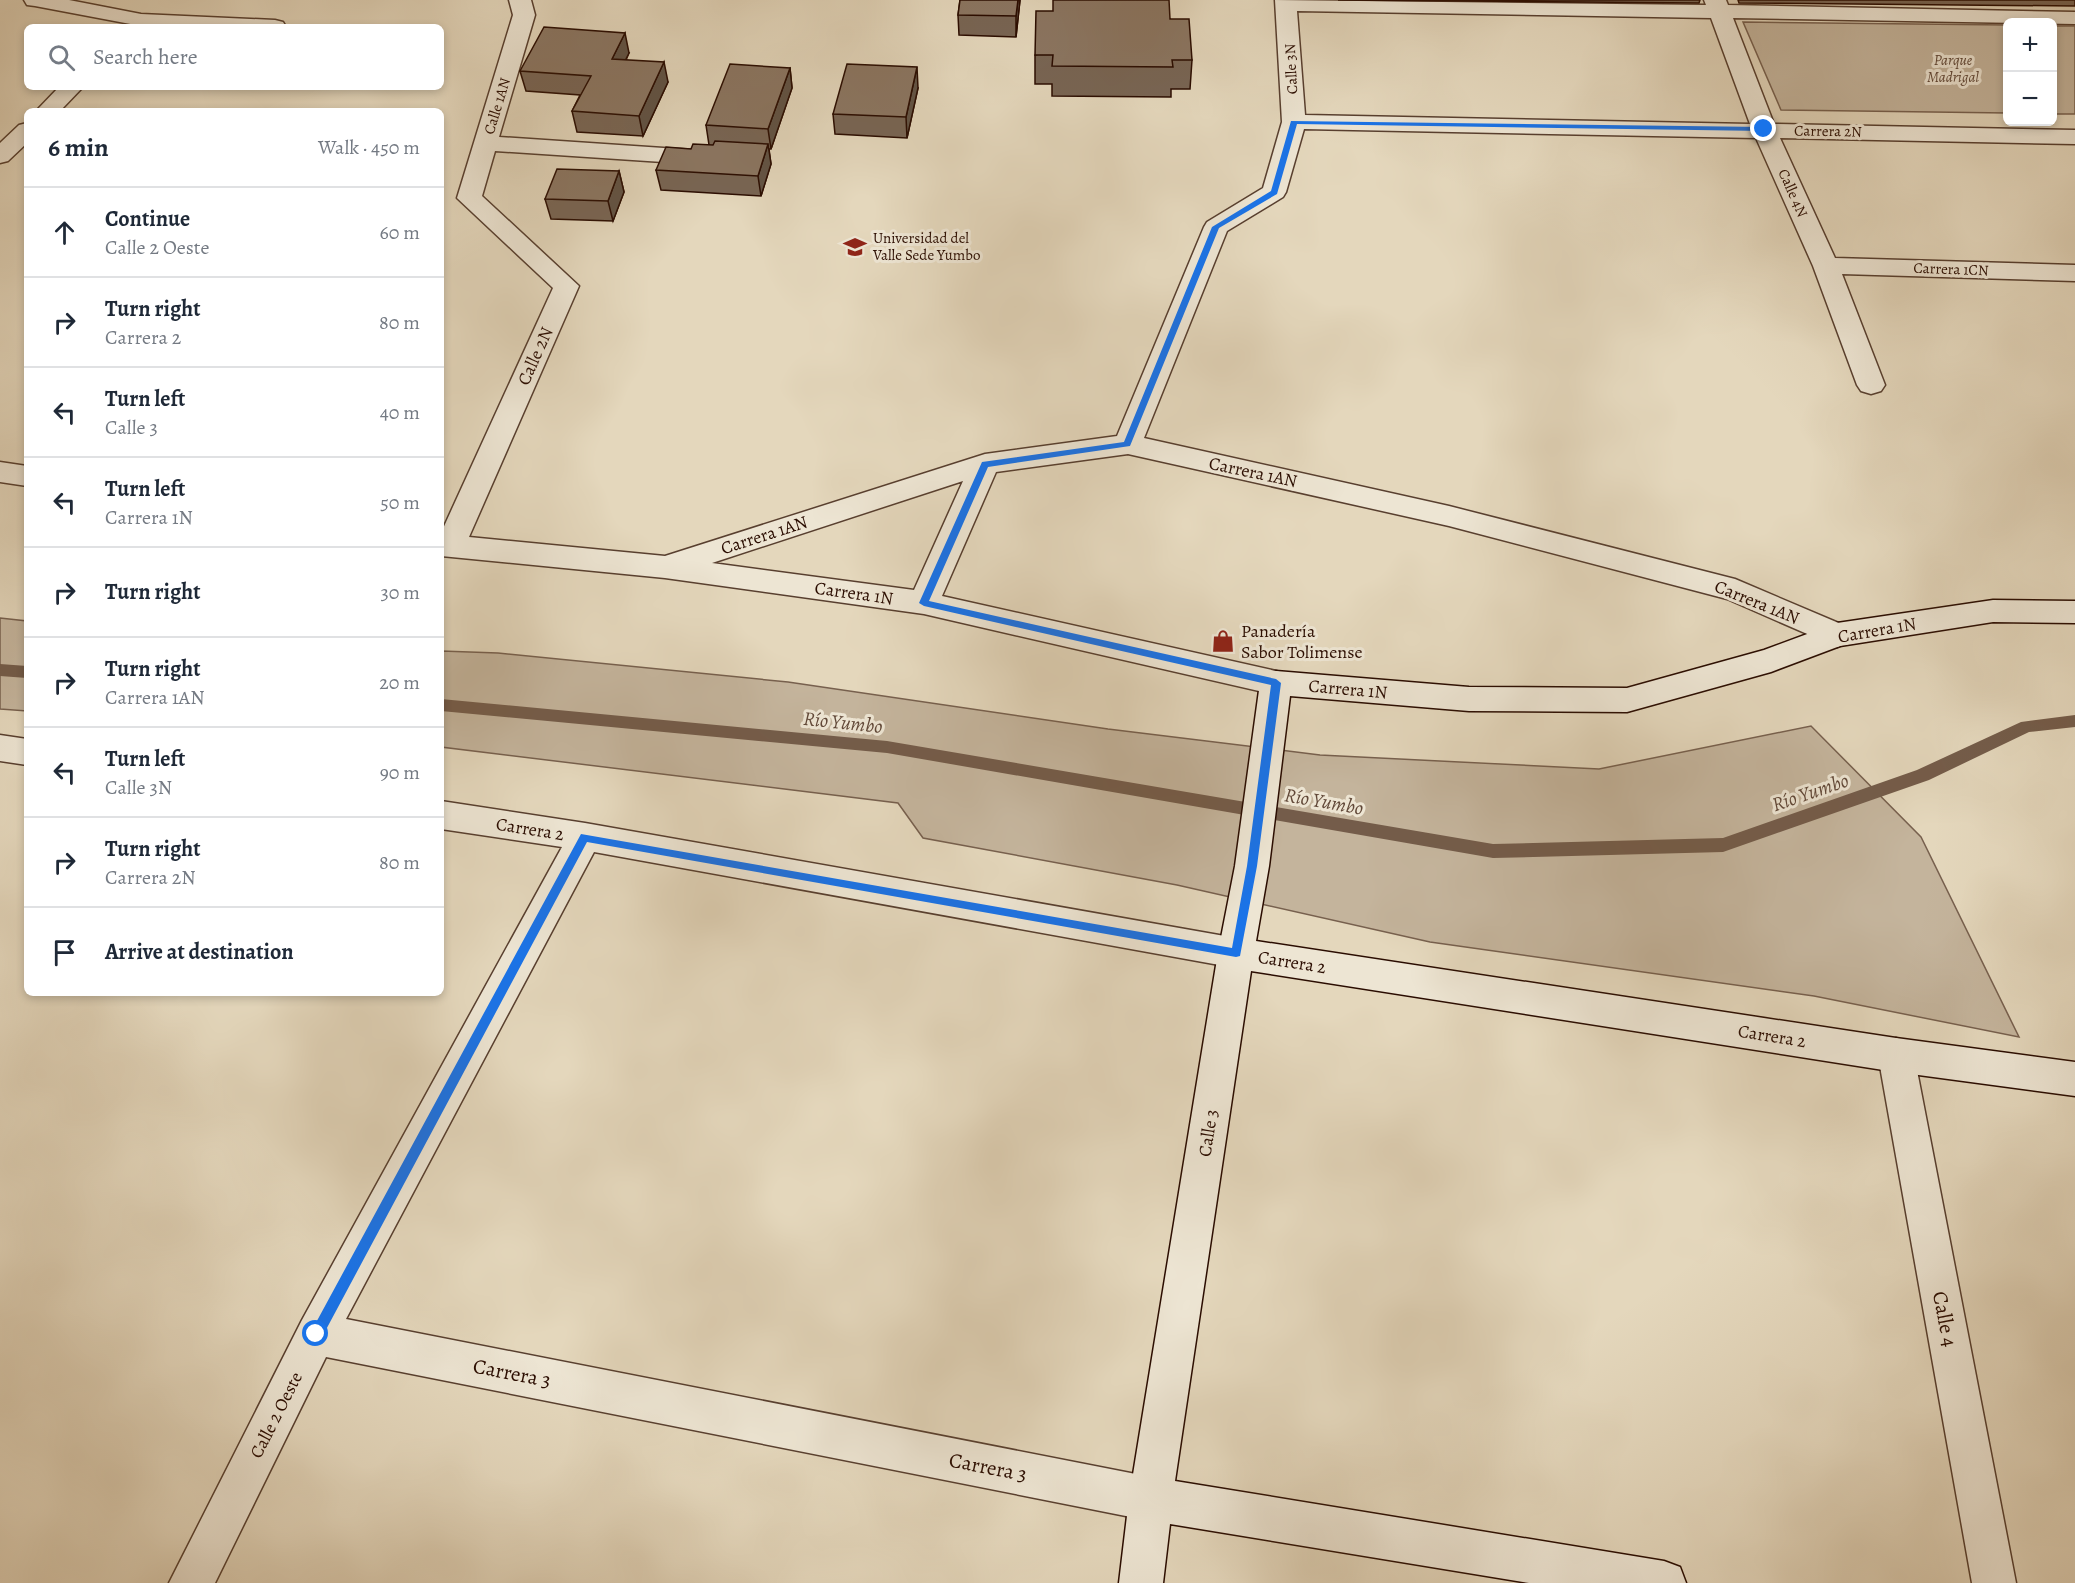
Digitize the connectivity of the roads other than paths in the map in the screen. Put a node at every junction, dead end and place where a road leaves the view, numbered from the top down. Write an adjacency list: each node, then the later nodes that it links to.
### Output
1 (35, 0): 7 (street)
2 (160, 0): 7 (street)
3 (1286, 2): 4 (street); 10 (street, Calle 3N)
4 (1717, 6): 6 (street); 11 (street, Calle 4N)
5 (522, 8): 14 (street, Calle 1AN)
6 (2075, 18)
7 (138, 24)
8 (69, 90): 9 (street)
9 (50, 108)
10 (1294, 122): 11 (street, Carrera 2N); 23 (street, Calle 3N)
11 (1764, 129): 13 (street, Carrera 2N); 19 (street, Calle 4N)
12 (24, 133): 15 (street)
13 (2075, 137)
14 (486, 143): 16 (street); 18 (street, Calle 1AN)
15 (0, 157): 17 (street)
16 (711, 158)
17 (24, 160)
18 (469, 198): 27 (street, Calle 2N)
19 (1826, 266): 20 (street, Carrera 1CN); 22 (street, Calle 4N)
20 (2068, 273): 21 (street)
21 (2075, 296)
22 (1870, 385)
23 (1128, 444): 24 (street, Carrera 1AN); 31 (street, Carrera 1AN)
24 (985, 464): 28 (street, Carrera 1AN); 29 (street)
25 (0, 472): 26 (street)
26 (24, 476)
27 (446, 545): 28 (street, Carrera 1N)
28 (665, 567): 29 (street, Carrera 1N)
29 (924, 603): 32 (street, Carrera 1N)
30 (2075, 612): 31 (street, Carrera 1N)
31 (1837, 635): 32 (street, Carrera 1N)
32 (1274, 692): 37 (street, Calle 3)
33 (0, 748): 34 (street)
34 (24, 752)
35 (444, 815): 36 (street, Carrera 2)
36 (585, 837): 37 (street, Carrera 2); 40 (street, Calle 2 Oeste)
37 (1236, 953): 38 (street, Carrera 2); 41 (street, Calle 3)
38 (1896, 1055): 39 (street, Carrera 2); 45 (street, Calle 4)
39 (2075, 1079)
40 (316, 1334): 41 (street, Carrera 3); 42 (street, Calle 2 Oeste)
41 (1151, 1499): 43 (street, Calle 3); 44 (street, Carrera 3)
42 (191, 1583)
43 (1142, 1583)
44 (1664, 1583)
45 (1994, 1583)

